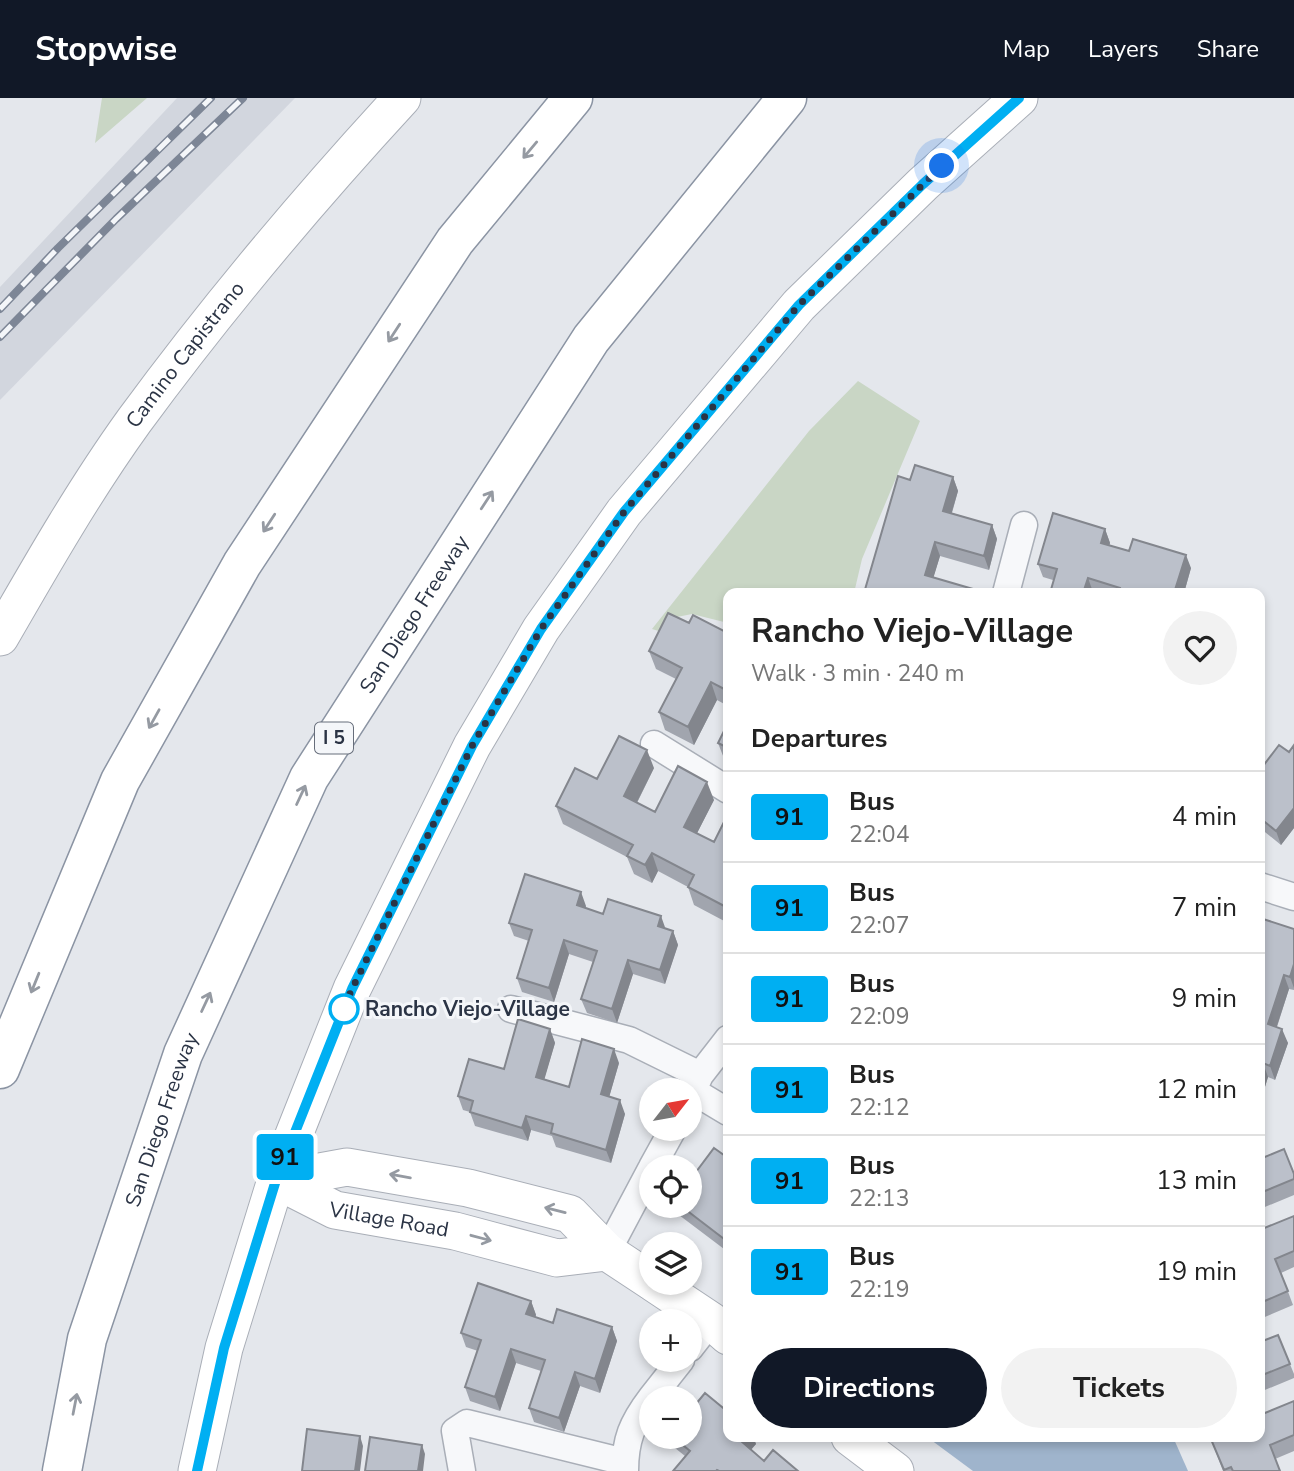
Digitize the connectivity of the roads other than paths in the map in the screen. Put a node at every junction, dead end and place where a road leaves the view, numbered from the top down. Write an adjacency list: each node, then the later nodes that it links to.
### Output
1 (402, 98): 7 (main road, Camino Capistrano)
2 (573, 98): 14 (highway, one-way to 14)
3 (787, 98): 30 (highway, San Diego Freeway / I 5, one-way to 3)
4 (1018, 98): 19 (main road)
5 (1024, 525): 6 (street)
6 (1007, 588)
7 (0, 637)
8 (654, 744): 9 (street)
9 (723, 787)
10 (1265, 888): 11 (street)
11 (1294, 897)
12 (511, 1009): 15 (street)
13 (723, 1045): 16 (street)
14 (0, 1069)
15 (680, 1078)
16 (701, 1078)
17 (702, 1094): 18 (street)
18 (723, 1108)
19 (276, 1180): 21 (main road, Village Road); 31 (main road)
20 (639, 1192): 21 (street)
21 (607, 1252): 22 (main road, Village Road)
22 (639, 1273)
23 (666, 1295): 24 (main road, Village Road)
24 (709, 1335)
25 (672, 1372): 26 (street)
26 (660, 1386)
27 (639, 1418): 29 (street)
28 (857, 1442): 33 (main road)
29 (625, 1466): 32 (street)
30 (62, 1471)
31 (197, 1471)
32 (462, 1471)
33 (895, 1471)

